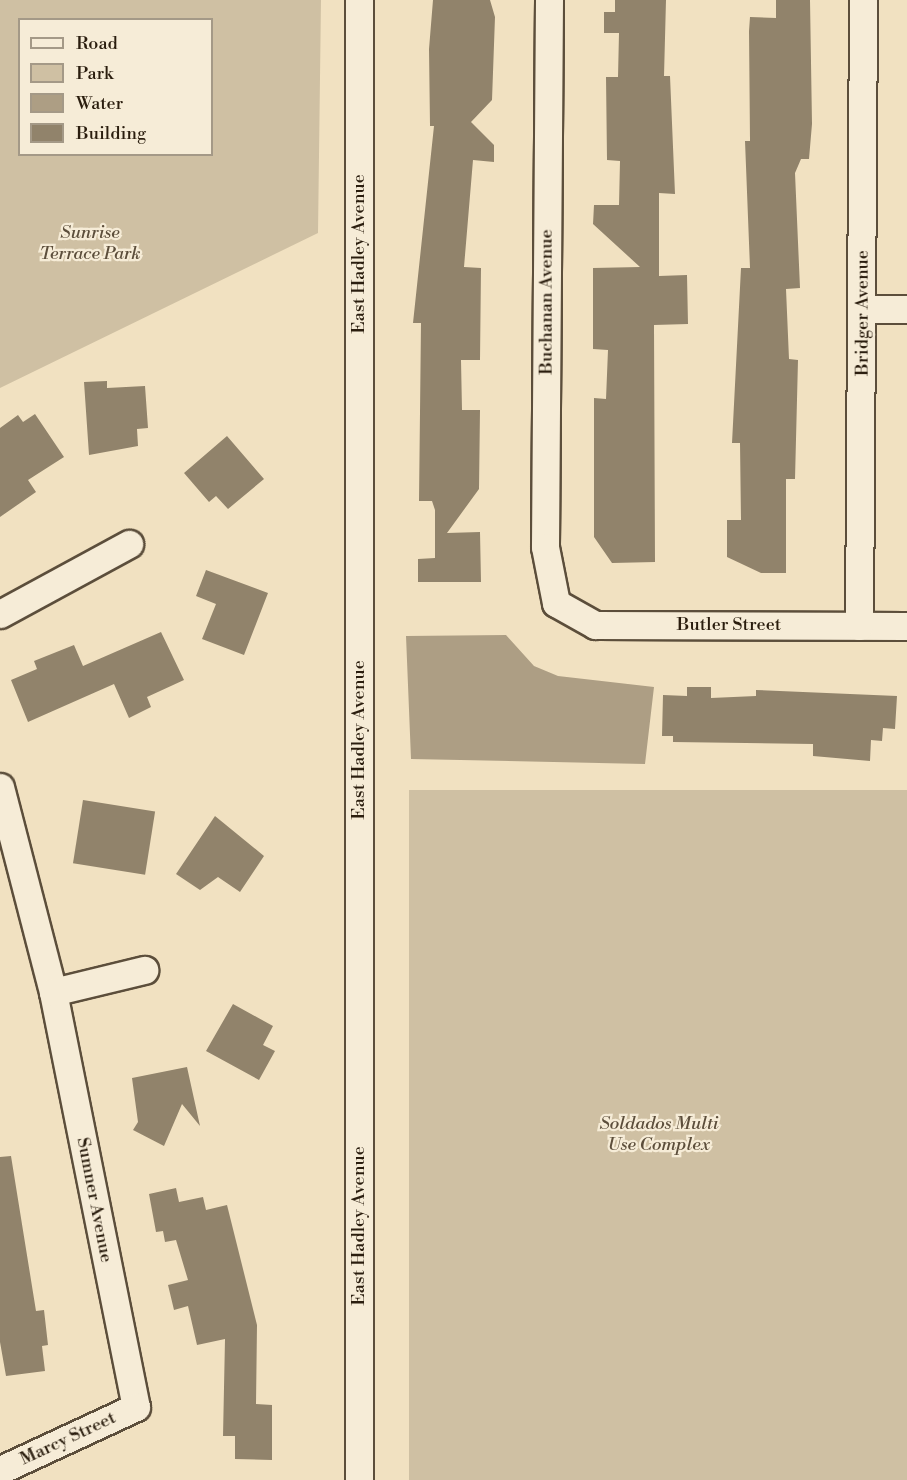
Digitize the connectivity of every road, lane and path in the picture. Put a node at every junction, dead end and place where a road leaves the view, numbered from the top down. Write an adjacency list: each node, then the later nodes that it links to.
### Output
1 (359, 0): 16 (street, East Hadley Avenue)
2 (549, 0): 7 (street, Buchanan Avenue)
3 (863, 0): 4 (street, Bridger Avenue)
4 (863, 309): 5 (street); 9 (street, Bridger Avenue)
5 (907, 309)
6 (129, 544): 8 (street)
7 (556, 603): 9 (street, Butler Street)
8 (0, 614)
9 (859, 626): 10 (street, Butler Street)
10 (907, 626)
11 (0, 788): 13 (street, Sumner Avenue)
12 (144, 970): 13 (street)
13 (53, 992): 14 (street, Sumner Avenue)
14 (136, 1407): 15 (street, Marcy Street)
15 (0, 1470)
16 (359, 1480)

